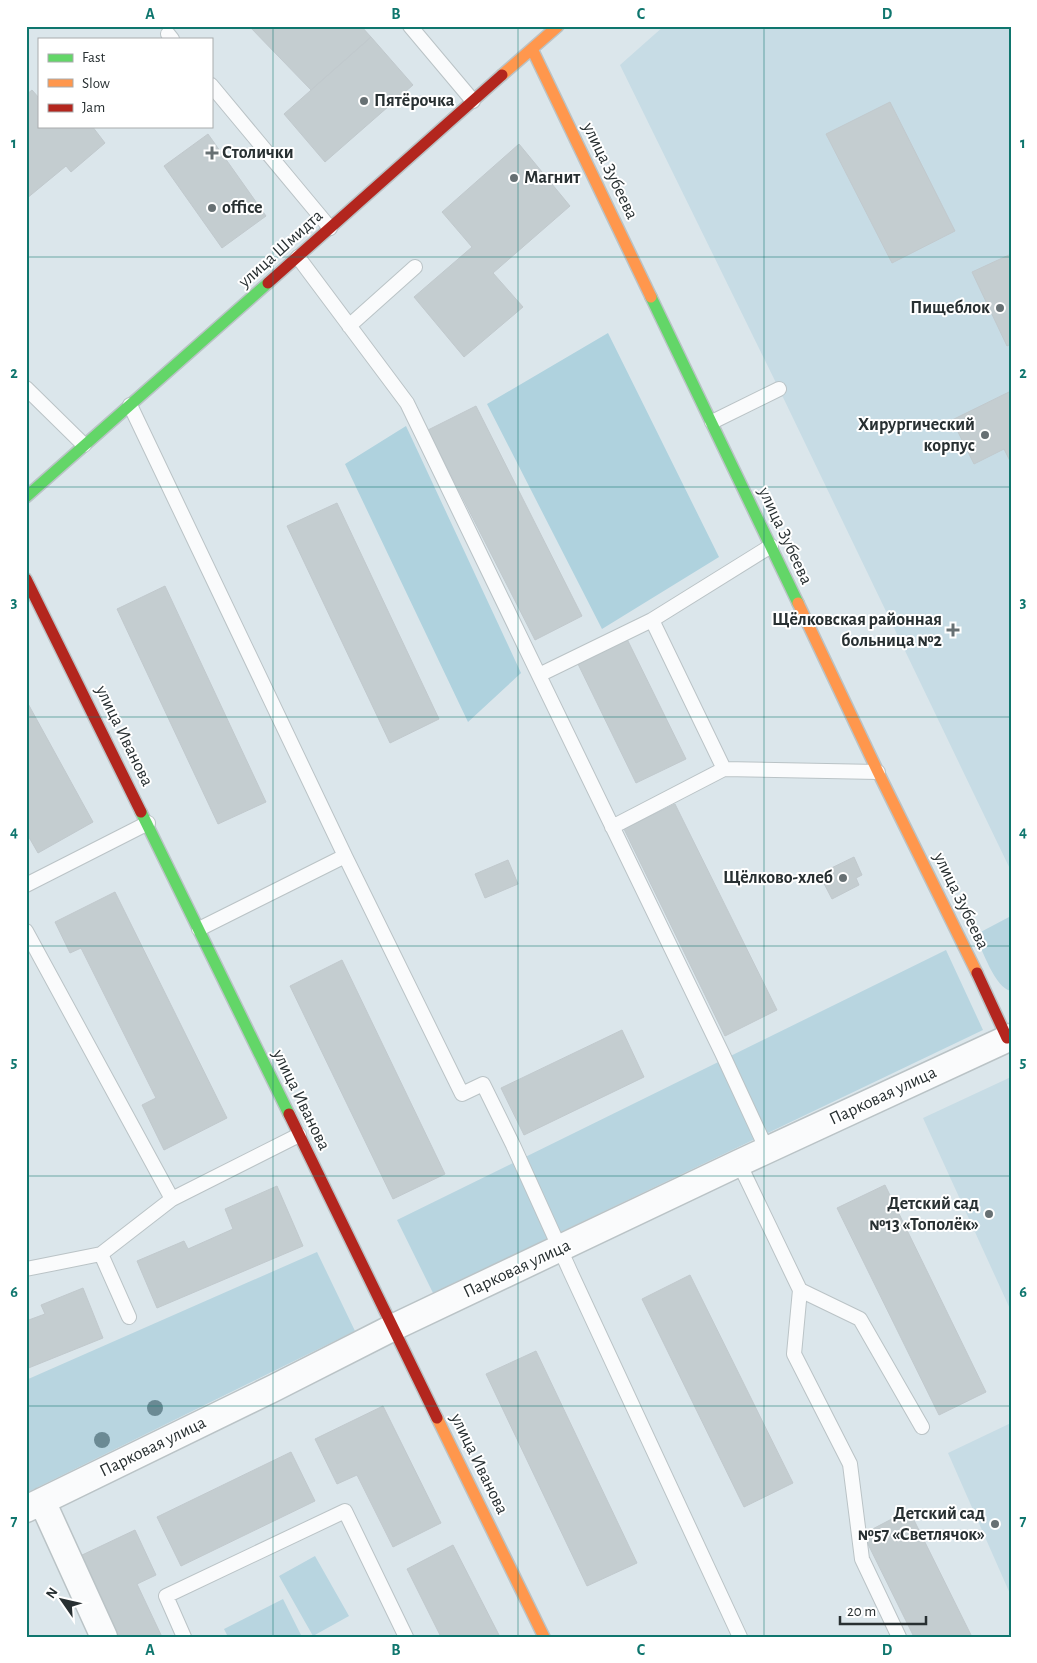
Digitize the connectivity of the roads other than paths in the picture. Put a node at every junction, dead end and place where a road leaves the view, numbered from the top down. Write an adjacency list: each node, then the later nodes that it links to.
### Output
1 (410, 26): 6 (lane)
2 (558, 26): 3 (street, улица Шмидта)
3 (539, 31): 4 (street, улица Шмидта)
4 (532, 49): 6 (street, улица Шмидта); 14 (street, улица Зубеева)
5 (212, 87): 7 (lane)
6 (473, 101): 7 (street, улица Шмидта)
7 (330, 228): 8 (street, улица Шмидта)
8 (298, 256): 10 (lane); 13 (street, улица Шмидта)
9 (415, 267): 10 (lane)
10 (350, 326): 20 (lane)
11 (26, 388): 15 (lane)
12 (779, 389): 14 (lane)
13 (130, 405): 15 (street, улица Шмидта); 25 (lane)
14 (712, 422): 17 (street, улица Зубеева)
15 (84, 446): 16 (street, улица Шмидта)
16 (26, 497)
17 (771, 546): 19 (lane); 22 (street, улица Зубеева)
18 (26, 579): 23 (street, улица Иванова)
19 (652, 620): 20 (lane); 21 (lane)
20 (539, 675): 24 (lane)
21 (724, 769): 22 (lane); 24 (lane)
22 (878, 772): 29 (street, улица Зубеева)
23 (148, 823): 26 (lane); 27 (street, улица Иванова)
24 (612, 827): 31 (lane)
25 (345, 856): 27 (lane); 34 (lane)
26 (26, 885)
27 (199, 929): 30 (street, улица Иванова)
28 (26, 931): 33 (lane)
29 (1009, 1038): 31 (street, Парковая улица)
30 (299, 1135): 33 (lane); 39 (street, улица Иванова)
31 (767, 1150): 32 (street, Парковая улица)
32 (739, 1163): 34 (street, Парковая улица); 37 (lane)
33 (172, 1199): 35 (lane)
34 (560, 1249): 39 (street, Парковая улица); 46 (lane)
35 (101, 1254): 36 (lane); 38 (lane)
36 (26, 1269)
37 (800, 1290): 40 (lane); 47 (lane)
38 (129, 1317)
39 (392, 1328): 41 (street, Парковая улица); 45 (street, улица Иванова)
40 (922, 1427)
41 (34, 1505): 42 (street)
42 (104, 1637)
43 (184, 1637): 44 (lane)
44 (406, 1637)
45 (544, 1637)
46 (740, 1637)
47 (899, 1637)

